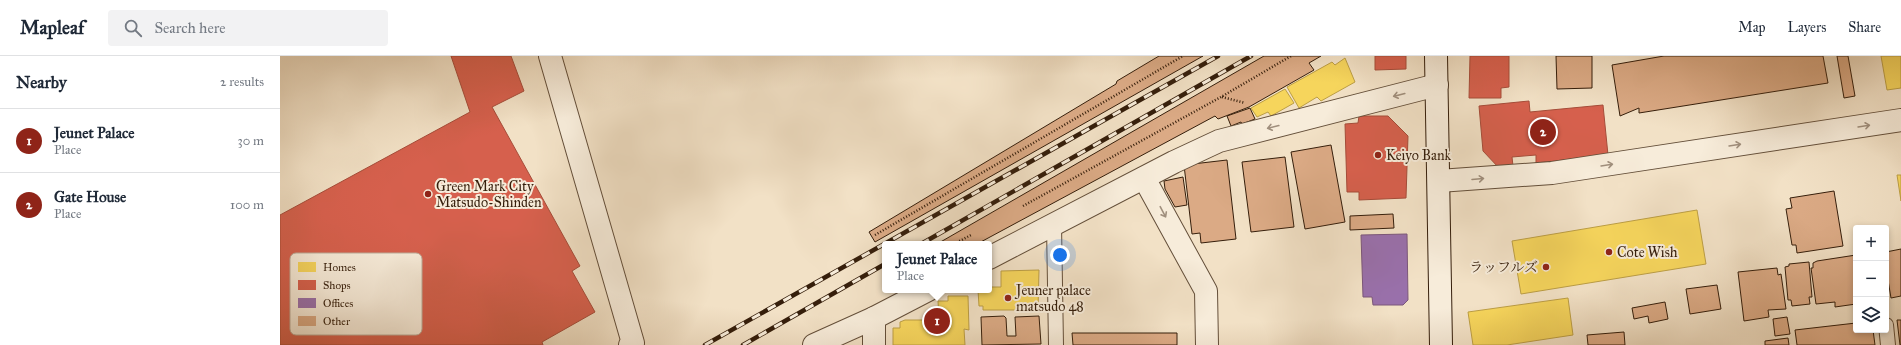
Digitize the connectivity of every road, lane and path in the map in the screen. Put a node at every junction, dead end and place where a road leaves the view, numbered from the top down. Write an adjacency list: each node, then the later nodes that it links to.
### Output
1 (550, 56): 20 (street)
2 (1183, 56): 14 (path)
3 (1291, 56): 6 (path)
4 (1436, 56): 5 (street)
5 (1437, 85): 9 (street, one-way to 9); 10 (street)
6 (1221, 97): 7 (path); 11 (path)
7 (1245, 104)
8 (1901, 120): 10 (street, one-way to 8)
9 (1144, 178): 12 (street); 24 (street, one-way to 24)
10 (1439, 181): 25 (street)
11 (1016, 210)
12 (1054, 225): 16 (street); 23 (lane)
13 (975, 233): 15 (path)
14 (875, 235)
15 (960, 241)
16 (992, 256)
17 (922, 293): 18 (street)
18 (874, 318): 21 (street); 22 (street)
19 (1887, 333): 26 (lane)
20 (630, 345)
21 (814, 345)
22 (874, 345)
23 (1056, 345)
24 (1207, 345)
25 (1441, 345)
26 (1888, 345)

